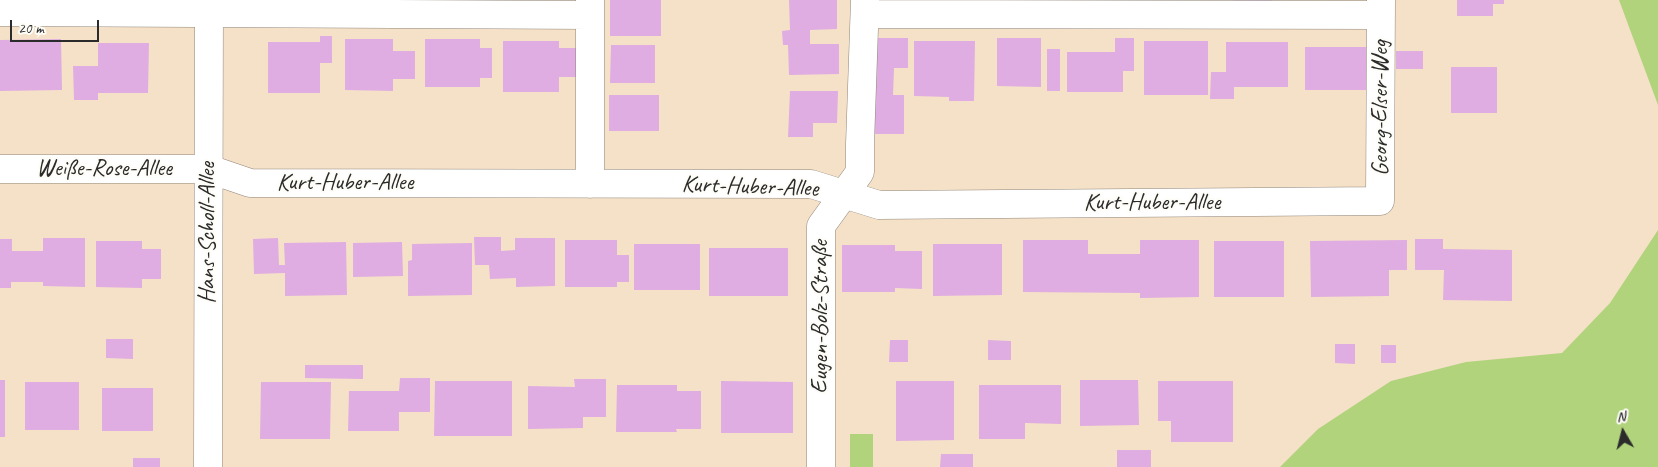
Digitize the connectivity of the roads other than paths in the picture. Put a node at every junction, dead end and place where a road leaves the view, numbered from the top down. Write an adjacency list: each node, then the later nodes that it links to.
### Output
1 (209, 7): 2 (street); 5 (street); 7 (street, Hans-Scholl-Allee)
2 (590, 7): 8 (street)
3 (865, 7): 4 (street, Georg-Elser-Weg); 9 (street, Eugen-Bolz-Straße)
4 (1381, 7): 10 (street, Georg-Elser-Weg)
5 (0, 12)
6 (0, 169): 7 (street, Weiße-Rose-Allee)
7 (209, 169): 8 (street, Kurt-Huber-Allee); 11 (street, Hans-Scholl-Allee)
8 (590, 184): 9 (street, Kurt-Huber-Allee)
9 (844, 194): 10 (street, Kurt-Huber-Allee); 12 (street, Eugen-Bolz-Straße)
10 (1380, 201)
11 (208, 467)
12 (821, 467)

